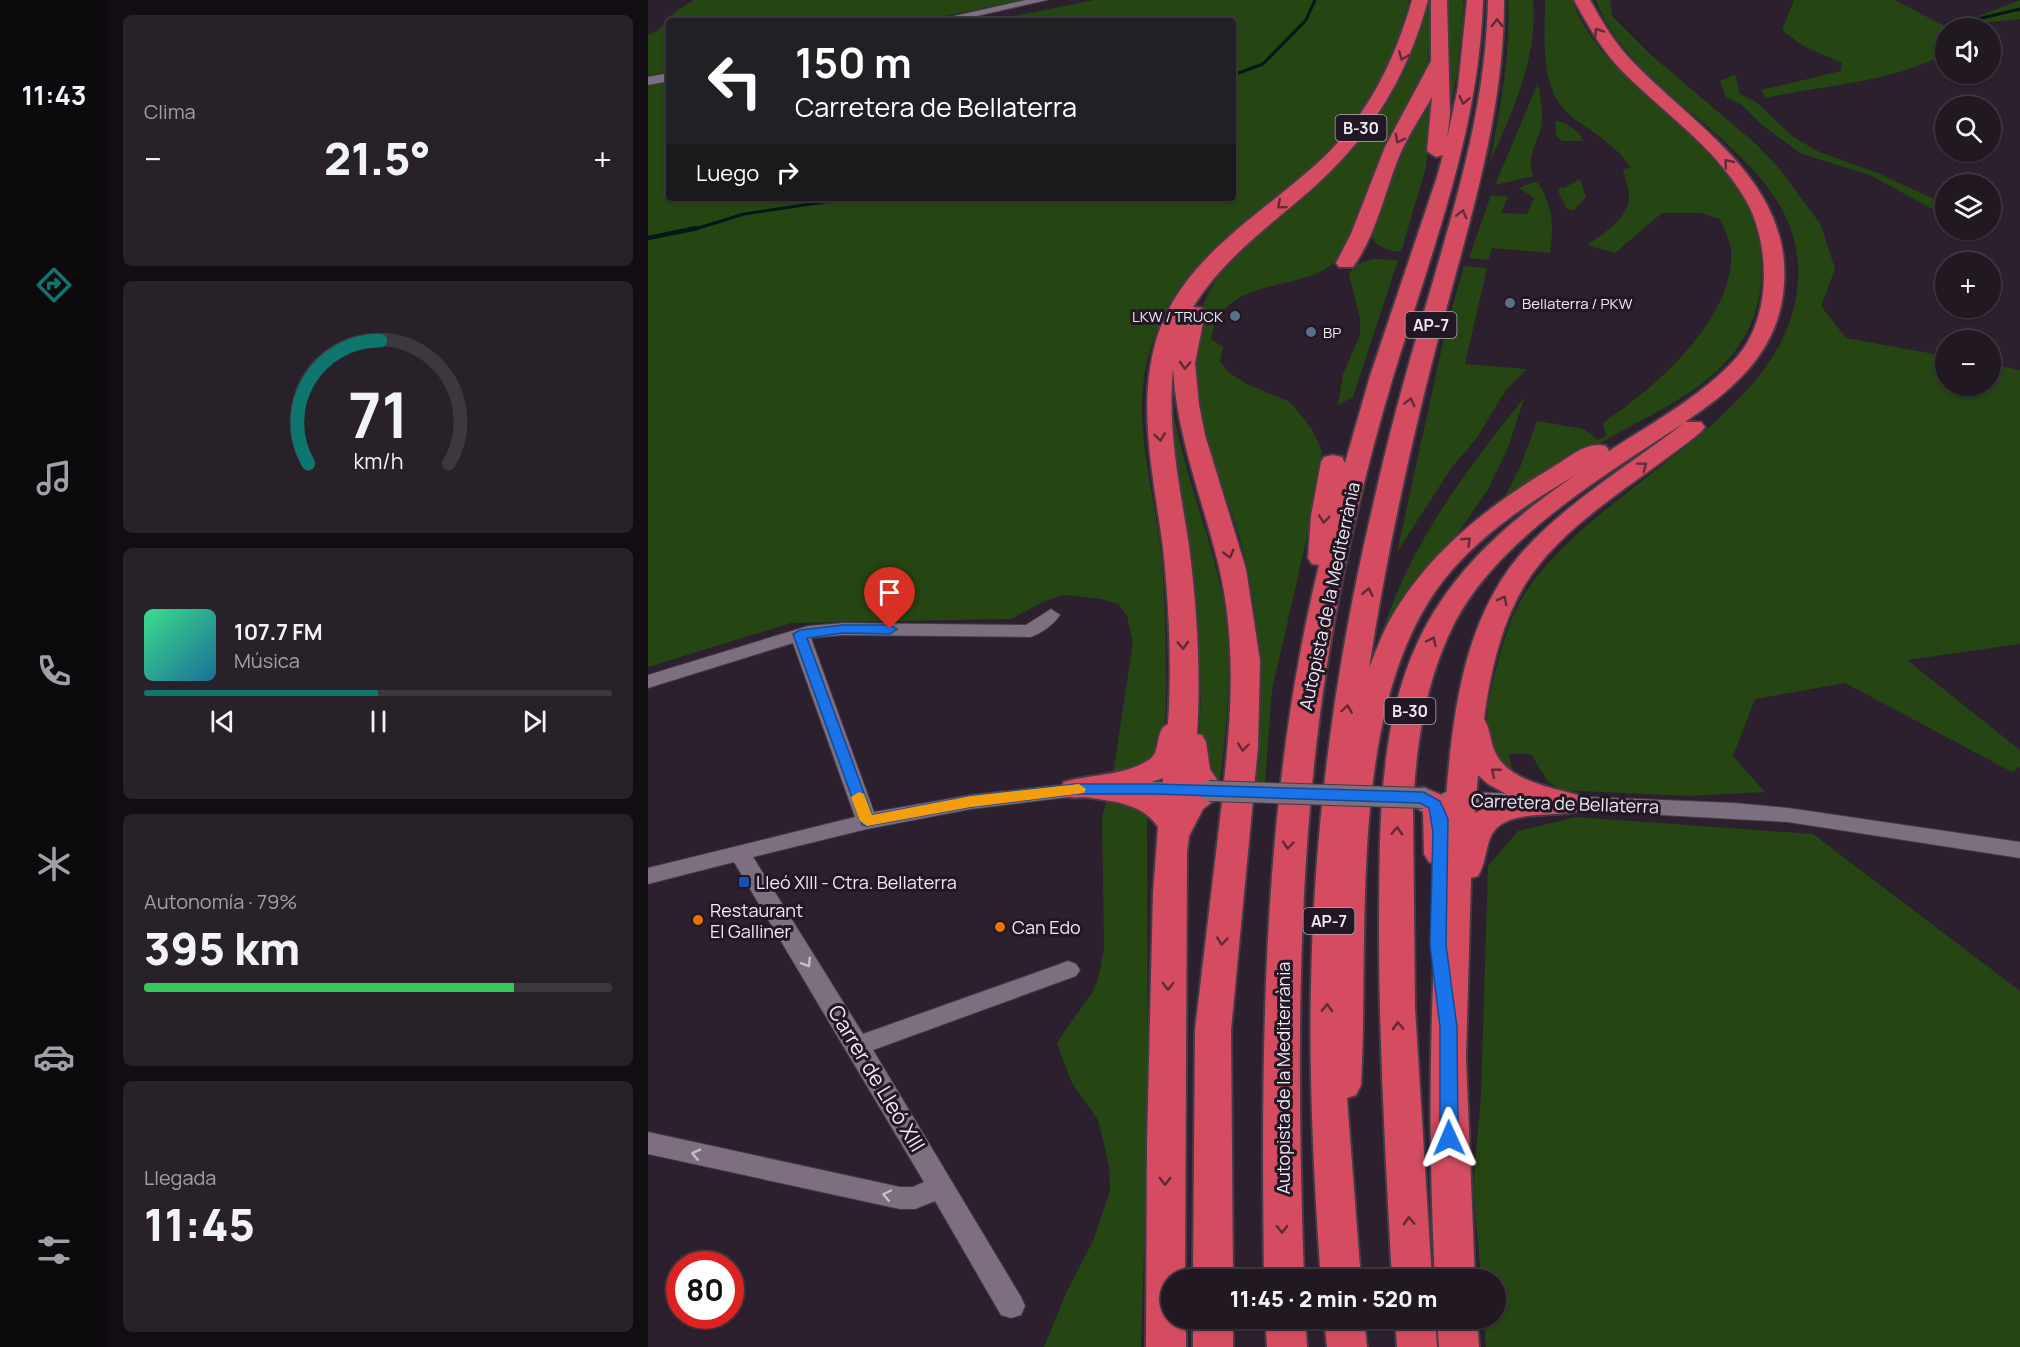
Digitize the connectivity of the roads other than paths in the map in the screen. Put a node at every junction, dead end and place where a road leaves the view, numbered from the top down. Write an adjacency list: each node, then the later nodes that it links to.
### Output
1 (1042, 0): 7 (street)
2 (1419, 0): 11 (highway, B-30, one-way to 11)
3 (1440, 0): 8 (highway)
4 (1475, 0): 15 (highway, Autopista de la Mediterrània / AP-7, one-way to 15)
5 (1496, 0): 41 (highway, Autopista de la Mediterrània / AP-7, one-way to 5)
6 (1581, 0): 12 (highway, B-30, one-way to 6)
7 (953, 18)
8 (1439, 48): 13 (highway, one-way to 13); 15 (highway)
9 (666, 78): 10 (street)
10 (648, 81)
11 (1258, 225): 21 (highway, one-way to 21); 42 (highway, B-30, one-way to 42)
12 (1773, 253): 14 (highway, B-30); 22 (highway, one-way to 12)
13 (1346, 262)
14 (1772, 296): 41 (highway, one-way to 14); 45 (highway, B-30, one-way to 14)
15 (1390, 351): 19 (highway, Autopista de la Mediterrània / AP-7)
16 (1333, 462): 19 (highway, one-way to 19)
17 (1050, 615): 18 (street)
18 (800, 634): 20 (street); 30 (street)
19 (1314, 648): 43 (highway, Autopista de la Mediterrània / AP-7, one-way to 43)
20 (648, 682)
21 (1184, 686): 24 (highway); 25 (highway); 26 (highway)
22 (1473, 710): 23 (highway); 29 (highway, one-way to 22)
23 (1464, 759): 27 (highway); 28 (highway)
24 (1082, 789): 25 (street, Carretera de Bellaterra); 30 (street, Carretera de Bellaterra); 31 (highway)
25 (1179, 790): 26 (street, Carretera de Bellaterra); 31 (highway)
26 (1209, 790): 27 (street, Carretera de Bellaterra, bridge); 31 (highway)
27 (1423, 798): 28 (street, Carretera de Bellaterra); 37 (highway)
28 (1461, 799): 29 (street, Carretera de Bellaterra); 35 (highway)
29 (1567, 803): 32 (street, Carretera de Bellaterra); 35 (highway)
30 (867, 821): 33 (street, Carretera de Bellaterra)
31 (1174, 837): 53 (highway, one-way to 53)
32 (2020, 850)
33 (739, 852): 34 (street, Carretera de Bellaterra); 38 (street, Carrer de Lleó XIII, one-way to 38)
34 (648, 876)
35 (1450, 946): 37 (highway)
36 (1068, 970): 38 (street)
37 (1449, 1027): 46 (highway)
38 (858, 1046): 40 (street, Carrer de Lleó XIII)
39 (648, 1143): 40 (street, one-way to 39)
40 (942, 1186): 47 (street, Carrer de Lleó XIII)
41 (1332, 1193): 44 (highway, Autopista de la Mediterrània / AP-7)
42 (1213, 1269)
43 (1284, 1269)
44 (1340, 1269)
45 (1411, 1269)
46 (1454, 1269)
47 (1011, 1306)
48 (1213, 1329): 54 (highway)
49 (1286, 1329): 55 (highway)
50 (1345, 1329): 56 (highway)
51 (1416, 1329): 57 (highway)
52 (1458, 1329): 58 (highway)
53 (1166, 1347)
54 (1213, 1347)
55 (1287, 1347)
56 (1347, 1347)
57 (1417, 1347)
58 (1459, 1347)

